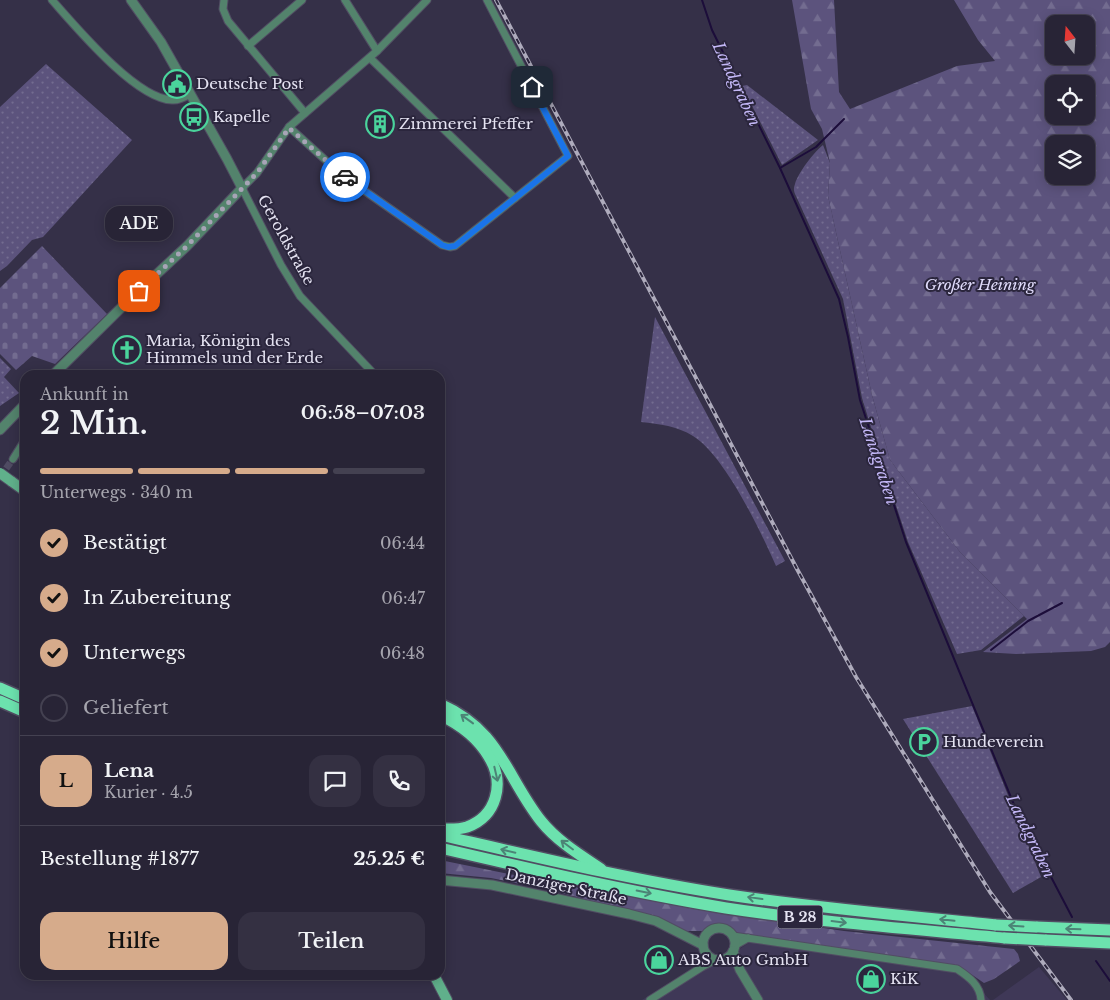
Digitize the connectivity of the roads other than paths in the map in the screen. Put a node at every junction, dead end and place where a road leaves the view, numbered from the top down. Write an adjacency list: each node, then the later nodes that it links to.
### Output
1 (52, 0): 11 (street)
2 (131, 0): 11 (street, Geroldstraße)
3 (224, 0): 8 (street)
4 (302, 0): 8 (street)
5 (345, 0): 9 (street)
6 (427, 0): 9 (street)
7 (487, 0): 15 (street)
8 (248, 46): 12 (street)
9 (377, 51): 10 (street)
10 (370, 58): 12 (street); 15 (street)
11 (190, 94): 14 (street, Geroldstraße)
12 (305, 113): 13 (street)
13 (289, 128): 14 (street); 15 (street)
14 (242, 188): 16 (street); 17 (street, Geroldstraße)
15 (515, 198)
16 (58, 370)
17 (370, 370)
18 (20, 409): 19 (street)
19 (0, 430)
20 (20, 448): 21 (street)
21 (13, 459)
22 (0, 473): 23 (main road, bridge)
23 (20, 487)
24 (0, 688): 25 (highway)
25 (20, 697)
26 (0, 701): 28 (highway)
27 (445, 706): 33 (highway, one-way to 27)
28 (20, 710)
29 (445, 718): 30 (highway, one-way to 30)
30 (445, 829)
31 (445, 836): 33 (highway, B 28, one-way to 31)
32 (445, 849): 40 (highway, B 28, one-way to 40, bridge)
33 (607, 873): 35 (highway, B 28, one-way to 33, bridge)
34 (445, 880): 36 (street, Danziger Straße)
35 (1110, 930)
36 (682, 934): 37 (street, Danziger Straße); 41 (street, Danziger Straße)
37 (706, 934): 38 (street, Danziger Straße); 41 (street)
38 (732, 936): 39 (street, Danziger Straße); 42 (street)
39 (748, 938): 42 (street); 50 (street, Danziger Straße)
40 (1110, 943)
41 (705, 949): 43 (street, Danziger Straße); 44 (street)
42 (734, 949): 43 (street); 45 (street)
43 (720, 959): 44 (street); 45 (street, Danziger Straße)
44 (702, 967): 48 (street)
45 (740, 970): 49 (street)
46 (437, 980): 47 (main road)
47 (447, 1000)
48 (650, 1000)
49 (758, 1000)
50 (981, 1000)

